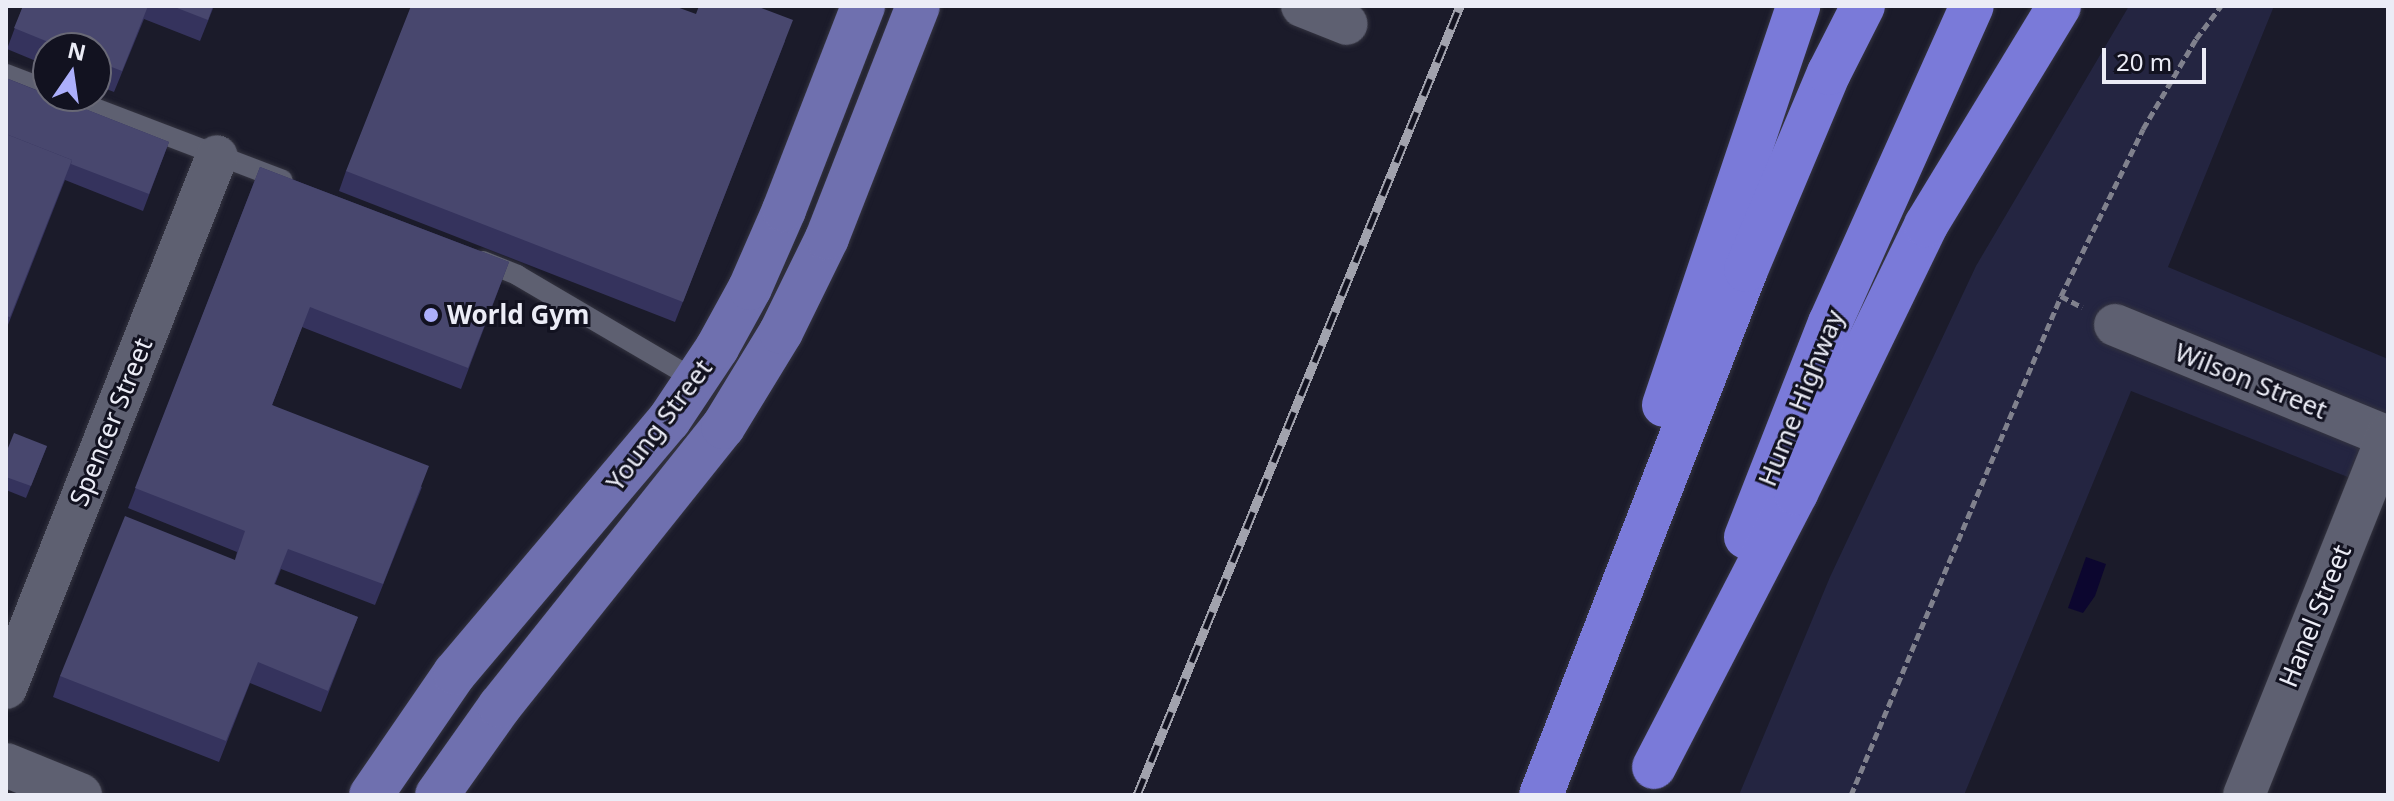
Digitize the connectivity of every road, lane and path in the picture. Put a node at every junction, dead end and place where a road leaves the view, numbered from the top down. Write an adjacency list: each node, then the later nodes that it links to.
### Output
1 (863, 6): 17 (main road, Young Street)
2 (918, 6): 24 (main road, Young Street)
3 (1302, 6): 9 (street)
4 (1798, 6): 25 (highway)
5 (1863, 6): 25 (highway)
6 (1972, 6): 21 (highway, Hume Highway)
7 (2059, 6): 21 (highway)
8 (2221, 6): 26 (path)
9 (1353, 15)
10 (6, 74): 11 (lane)
11 (32, 84)
12 (104, 112): 13 (lane)
13 (217, 156): 14 (lane); 19 (street, Spencer Street)
14 (305, 188)
15 (461, 252): 17 (lane)
16 (2115, 325): 18 (street, Wilson Street)
17 (696, 380): 23 (main road, Young Street)
18 (2387, 437): 27 (street, Hanel Street)
19 (6, 688)
20 (6, 765): 22 (street)
21 (1649, 781)
22 (80, 795)
23 (371, 795)
24 (437, 795)
25 (1538, 795)
26 (1851, 795)
27 (2244, 795)

